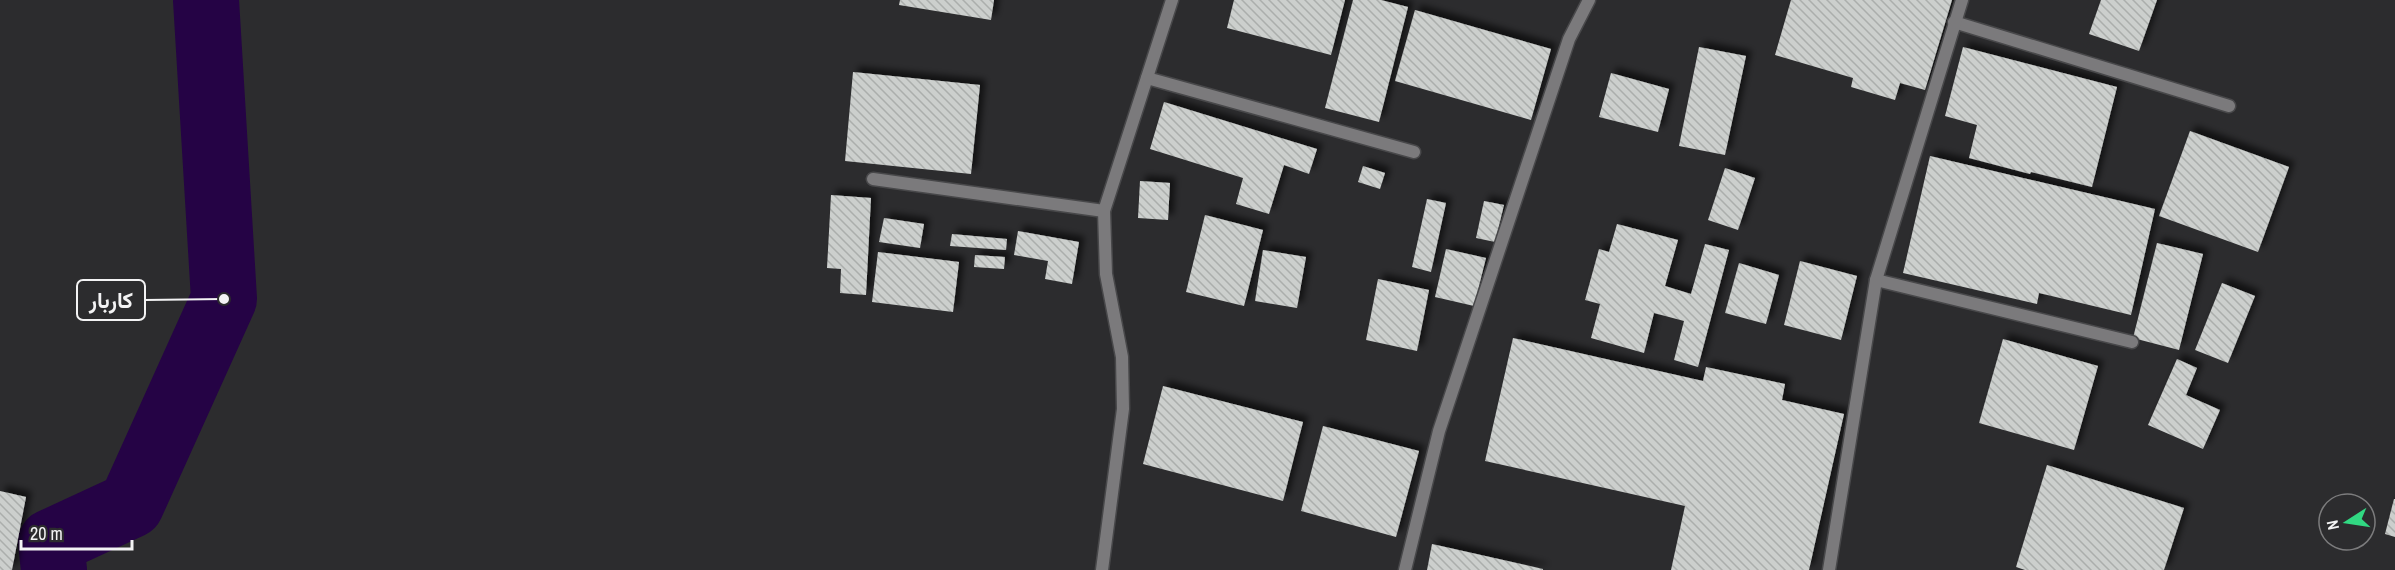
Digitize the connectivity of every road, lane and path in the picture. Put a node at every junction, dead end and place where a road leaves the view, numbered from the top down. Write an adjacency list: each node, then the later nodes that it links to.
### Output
1 (1172, 0): 5 (street)
2 (1589, 0): 13 (street)
3 (1962, 0): 4 (street)
4 (1954, 22): 6 (street); 10 (street)
5 (1147, 78): 7 (street); 9 (street)
6 (2229, 106)
7 (1414, 152)
8 (873, 178): 9 (street)
9 (1104, 211): 12 (street)
10 (1876, 280): 11 (street); 14 (street)
11 (2132, 342)
12 (1102, 570)
13 (1405, 570)
14 (1829, 570)

